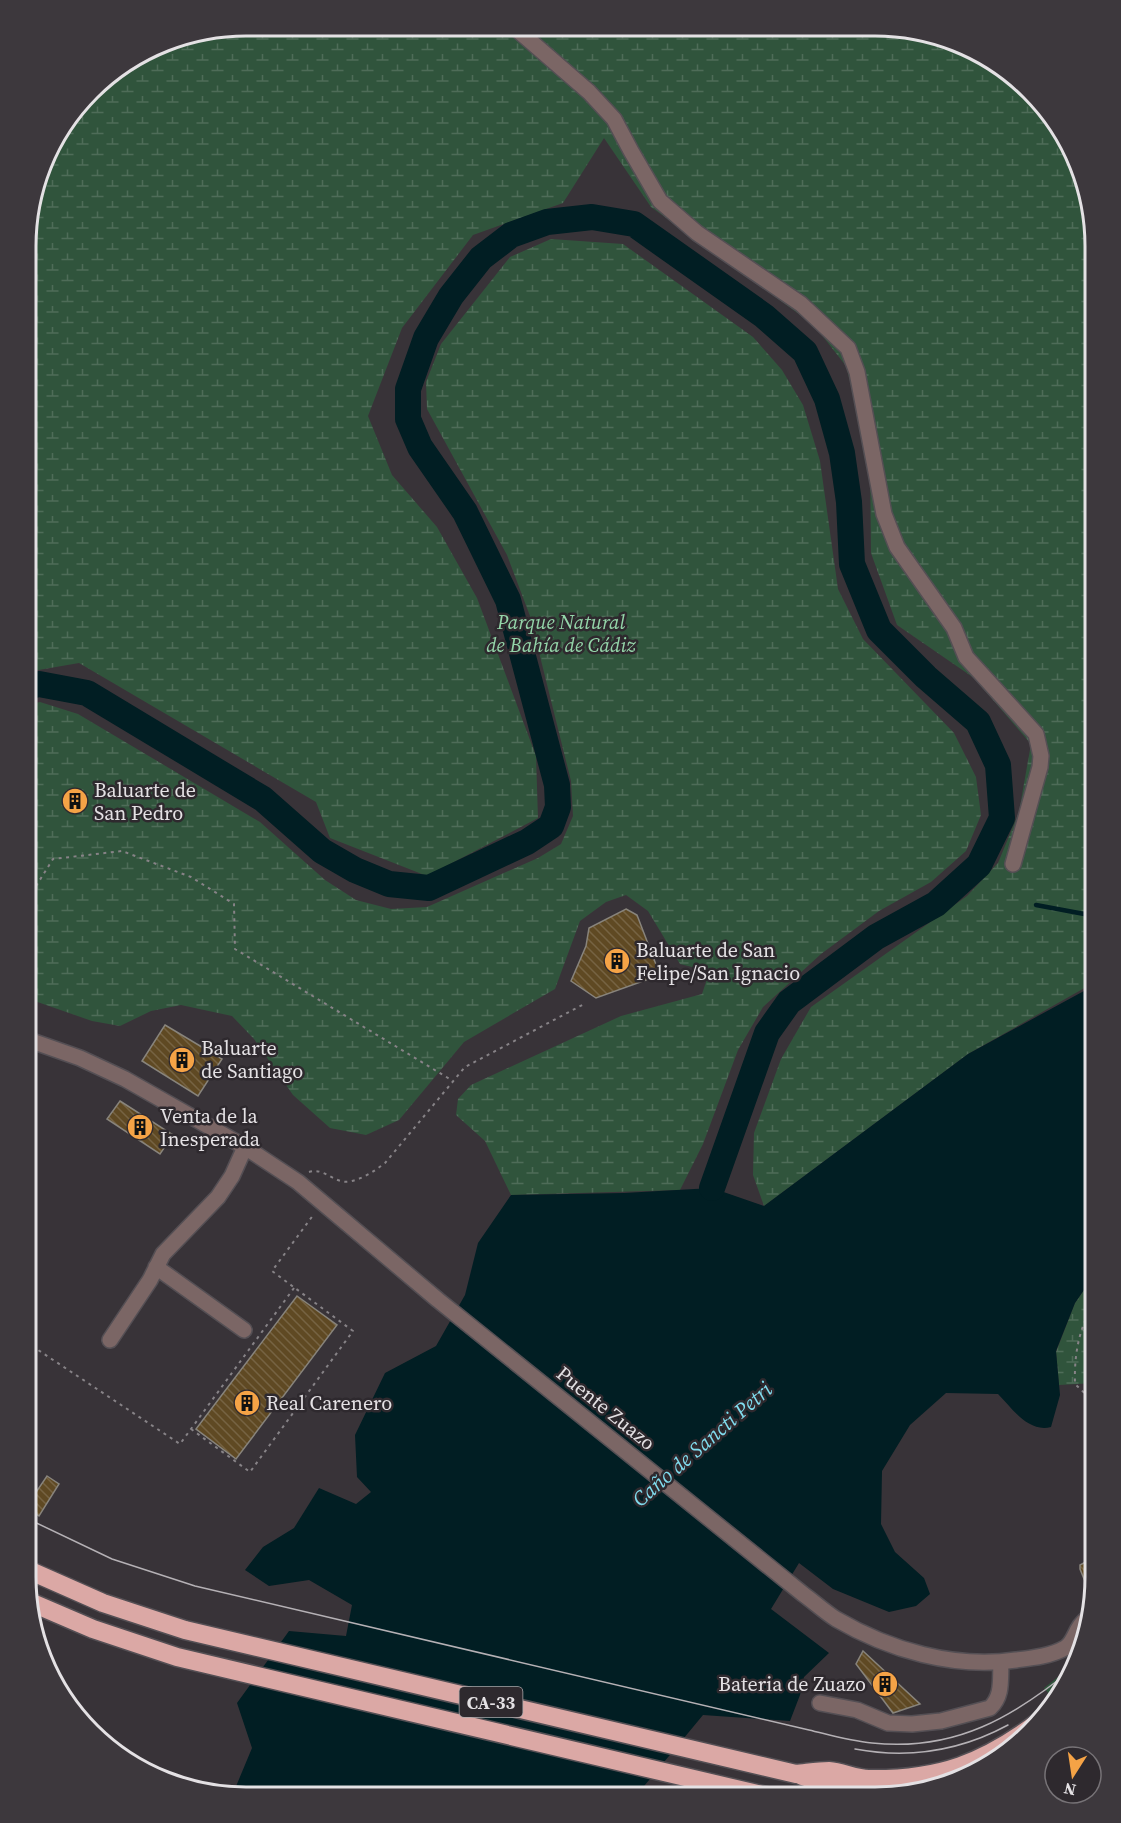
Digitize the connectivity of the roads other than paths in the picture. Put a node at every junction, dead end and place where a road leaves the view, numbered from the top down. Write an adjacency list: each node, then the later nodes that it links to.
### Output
1 (525, 36): 2 (street)
2 (1013, 864)
3 (36, 1043): 4 (street, Puente Zuazo)
4 (245, 1147): 5 (street); 11 (street, Puente Zuazo)
5 (156, 1267): 6 (street); 7 (street)
6 (243, 1330)
7 (110, 1340)
8 (36, 1573): 14 (highway, CA-33)
9 (38, 1605): 15 (highway, CA-33)
10 (1080, 1623): 11 (street, Puente Zuazo)
11 (1001, 1662): 12 (street)
12 (820, 1704)
13 (982, 1758): 14 (highway)
14 (796, 1774): 16 (highway, CA-33)
15 (728, 1787)
16 (839, 1787)

